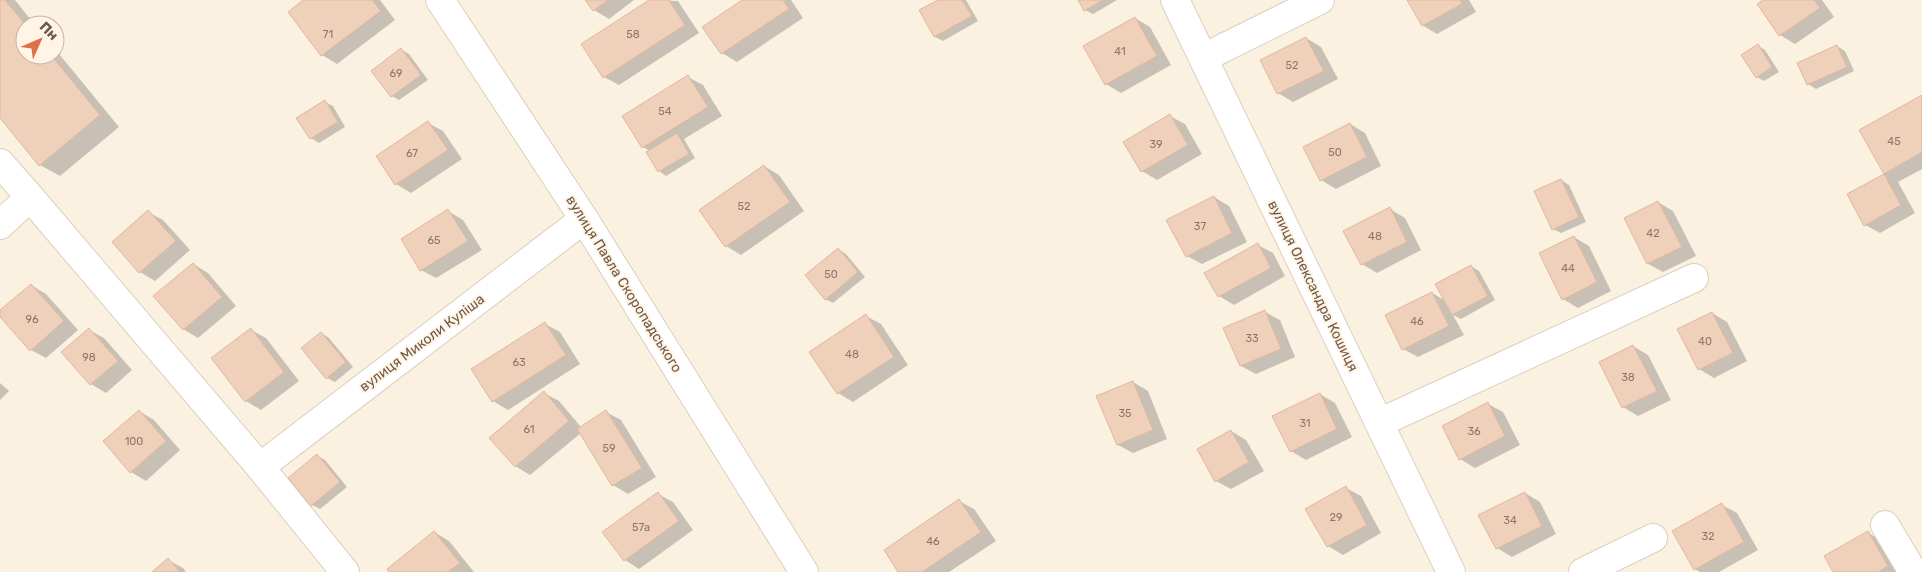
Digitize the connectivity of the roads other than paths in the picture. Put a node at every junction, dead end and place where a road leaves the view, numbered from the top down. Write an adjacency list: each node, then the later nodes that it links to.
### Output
1 (440, 0): 7 (street, вулиця Павла Скоропадського)
2 (1175, 0): 4 (street, вулиця Олександра Кошиця)
3 (1320, 0): 4 (street)
4 (1203, 58): 10 (street, вулиця Олександра Кошиця)
5 (0, 163): 6 (street)
6 (30, 197): 8 (street); 11 (street)
7 (584, 219): 11 (street, вулиця Миколи Куліша); 15 (street, вулиця Павла Скоропадського)
8 (0, 225)
9 (1694, 278): 10 (street)
10 (1379, 423): 16 (street, вулиця Олександра Кошиця)
11 (260, 467): 14 (street)
12 (1885, 525): 18 (street)
13 (1653, 538): 17 (street)
14 (345, 572)
15 (804, 572)
16 (1452, 572)
17 (1583, 572)
18 (1913, 572)

